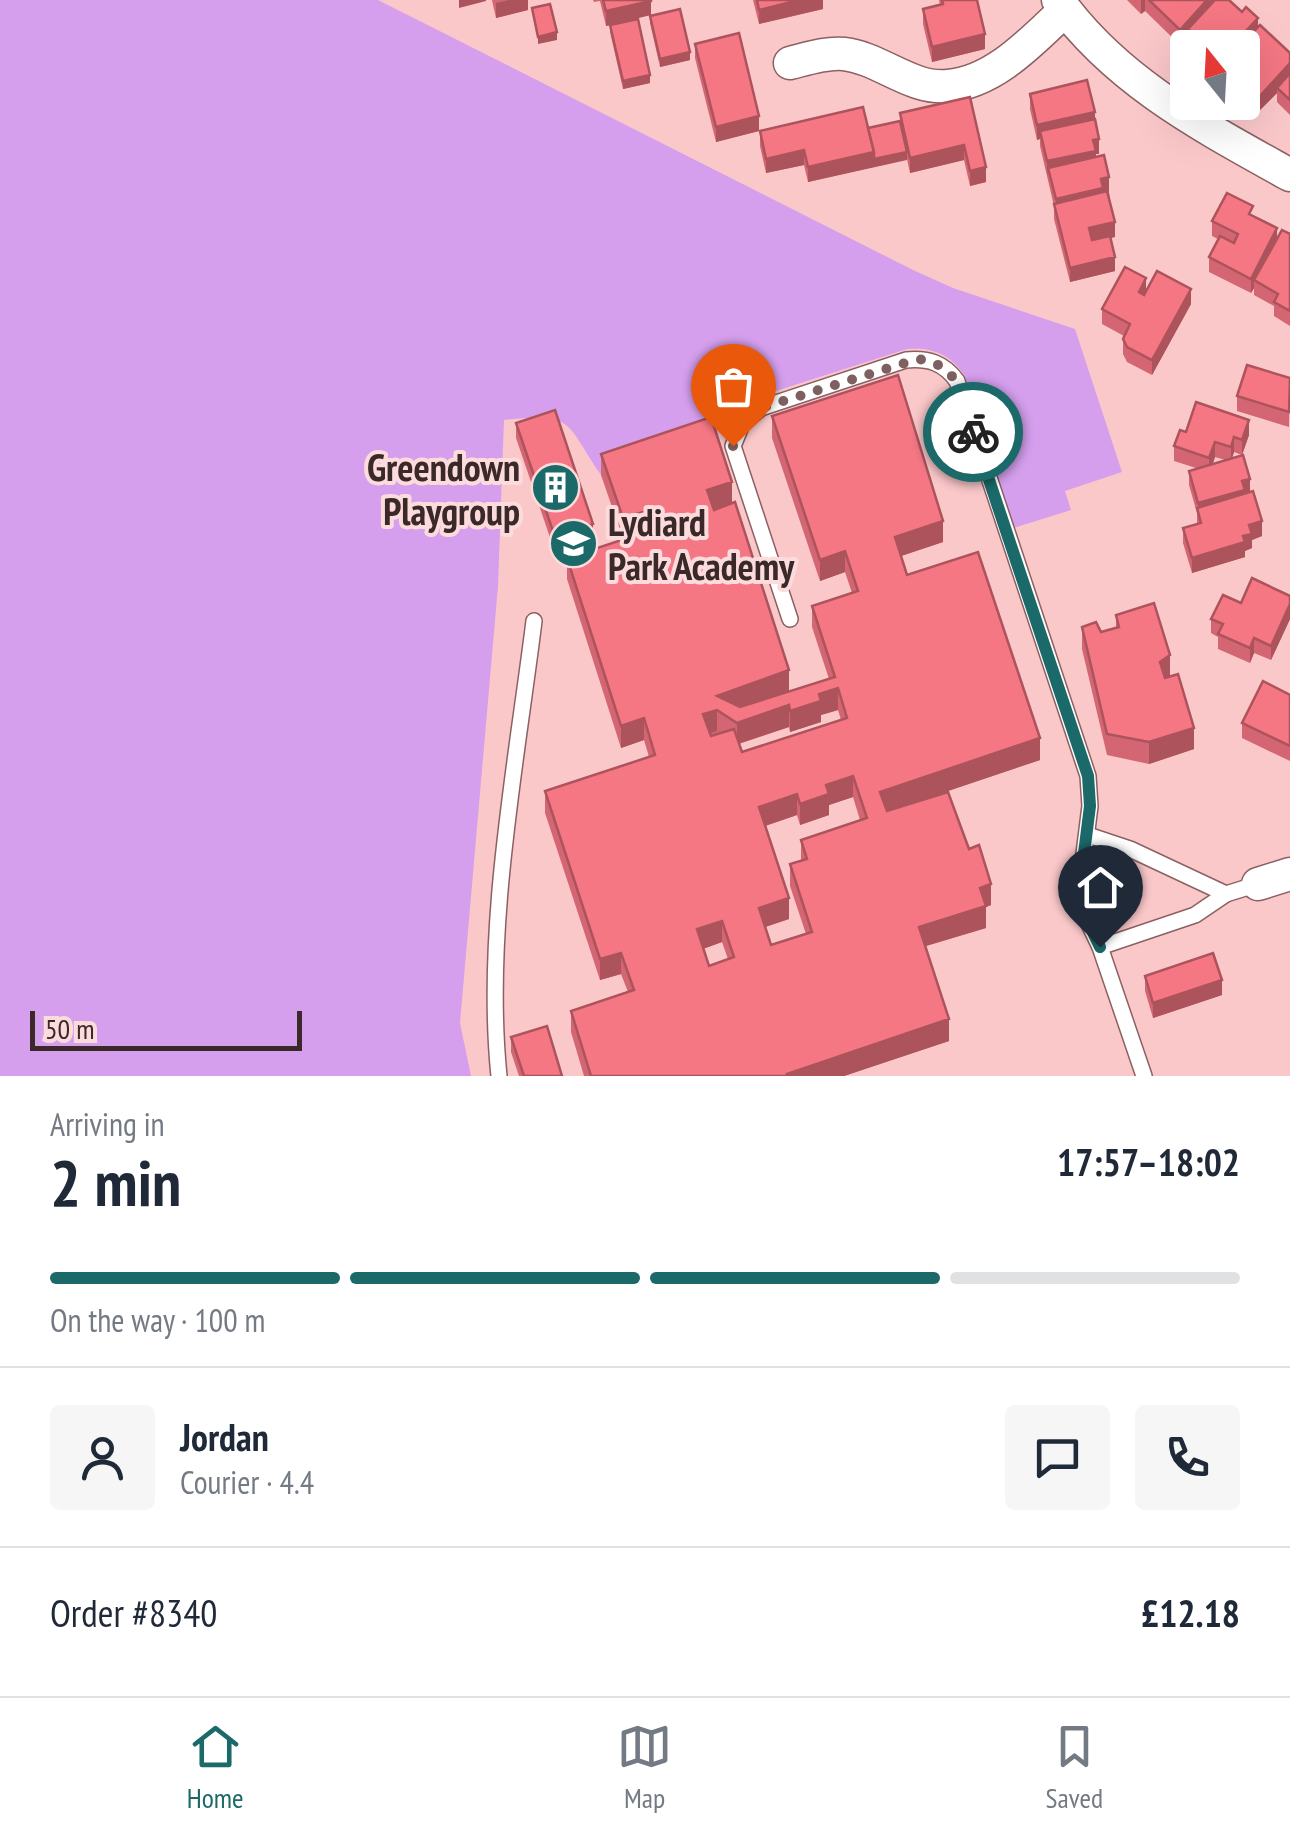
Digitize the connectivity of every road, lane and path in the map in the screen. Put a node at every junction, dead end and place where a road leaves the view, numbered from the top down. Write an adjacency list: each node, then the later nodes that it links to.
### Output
1 (1062, 5): 2 (street); 3 (street)
2 (790, 63)
3 (1290, 175)
4 (790, 619): 6 (lane)
5 (534, 621): 11 (lane)
6 (1088, 835): 9 (lane); 10 (lane)
7 (1290, 874): 8 (street)
8 (1258, 884): 9 (lane)
9 (1226, 894): 10 (lane)
10 (1100, 947): 12 (lane)
11 (499, 1076)
12 (1144, 1076)

